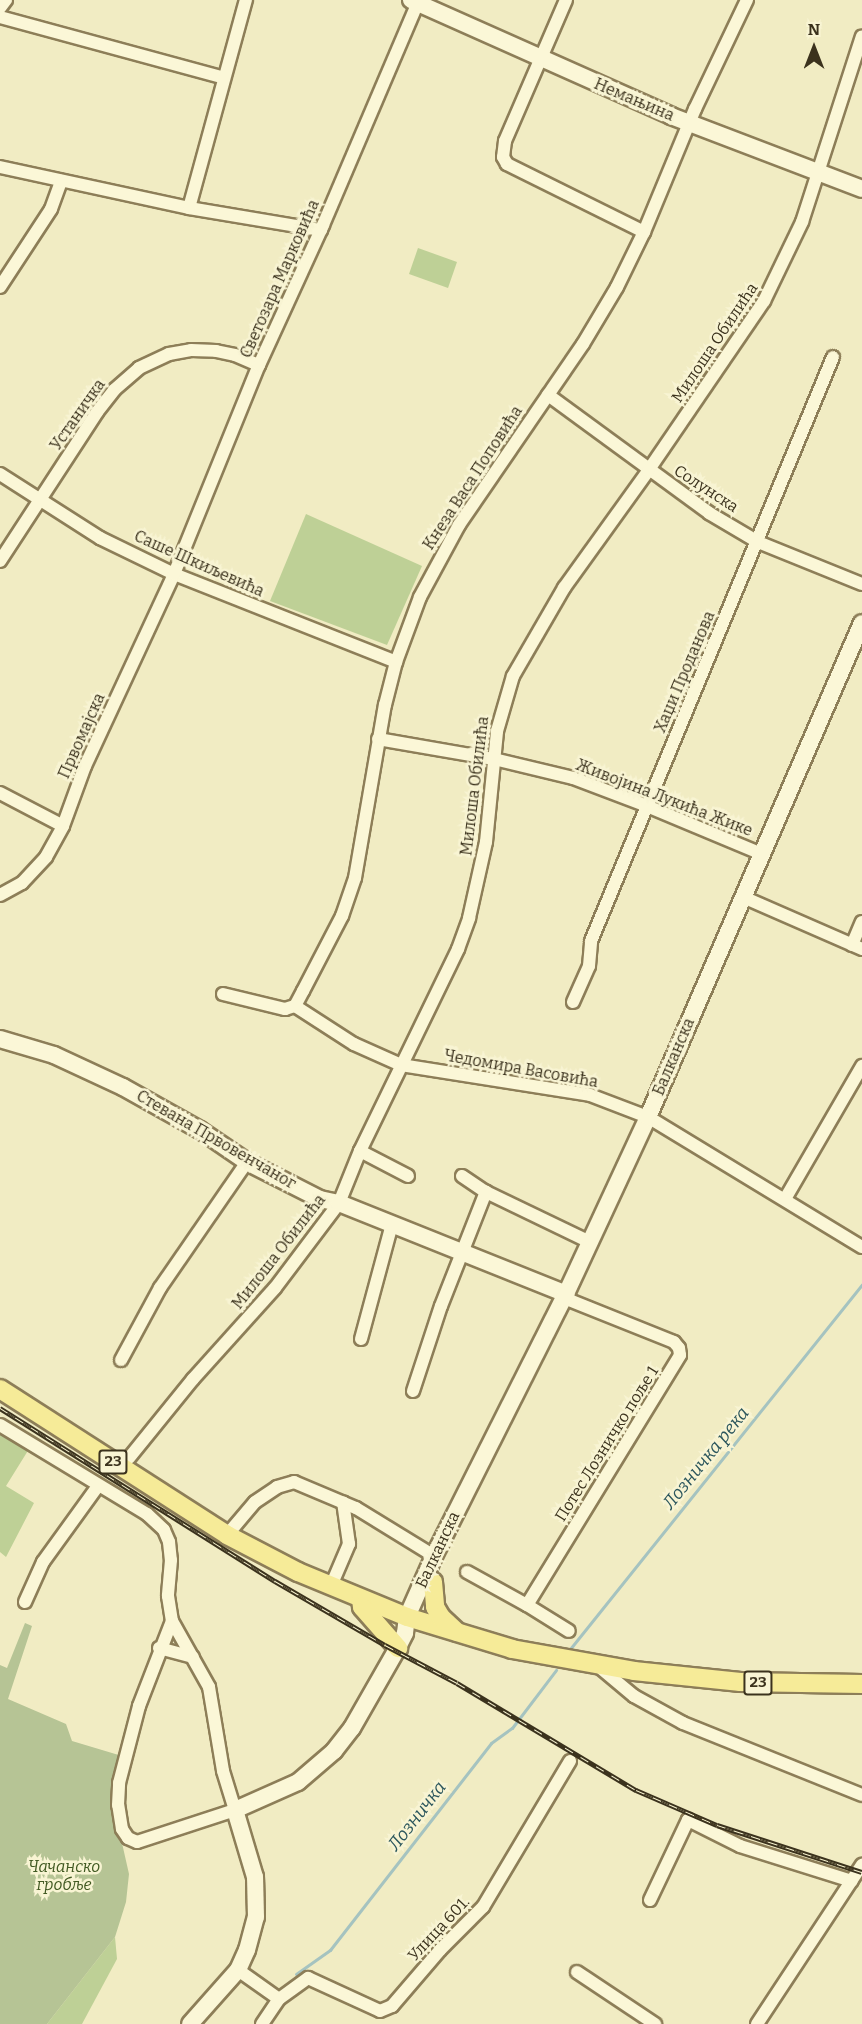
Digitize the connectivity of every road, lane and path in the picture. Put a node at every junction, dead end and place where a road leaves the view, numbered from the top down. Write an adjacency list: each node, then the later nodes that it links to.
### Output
1 (6, 0): 6 (street)
2 (246, 0): 10 (street)
3 (566, 0): 9 (street)
4 (747, 0): 11 (street, Кнеза Васа Поповића)
5 (416, 1): 9 (street, Немањина); 17 (street, Светозара Марковића)
6 (0, 9)
7 (0, 17): 10 (street)
8 (862, 36): 13 (street, Милоша Обилића)
9 (540, 59): 11 (street, Немањина); 18 (street)
10 (224, 78): 16 (street)
11 (689, 123): 13 (street, Немањина); 18 (street, Кнеза Васа Поповића)
12 (0, 167): 14 (street)
13 (818, 173): 15 (street, Немањина); 23 (street, Милоша Обилића)
14 (61, 181): 16 (street); 19 (street)
15 (862, 189)
16 (189, 208): 17 (street)
17 (321, 230): 21 (street, Светозара Марковића)
18 (644, 232): 22 (street, Кнеза Васа Поповића)
19 (0, 287)
20 (833, 357): 26 (street, Хаџи Проданова)
21 (259, 365): 25 (street, Устаничка); 28 (street, Светозара Марковића)
22 (548, 395): 23 (street, Солунска); 31 (street, Кнеза Васа Поповића)
23 (648, 471): 26 (street, Солунска); 33 (street, Милоша Обилића)
24 (0, 474): 25 (street, Саше Шкиљевића)
25 (40, 500): 27 (street, Устаничка); 28 (street, Саше Шкиљевића)
26 (758, 542): 29 (street, Солунска); 35 (street, Хаџи Проданова)
27 (0, 561)
28 (174, 574): 31 (street, Саше Шкиљевића); 36 (street, Првомајска)
29 (862, 584)
30 (862, 623): 37 (street, Балканска)
31 (396, 662): 32 (street, Кнеза Васа Поповића)
32 (378, 739): 33 (street, Живојина Лукића Жике); 44 (street, Кнеза Васа Поповића)
33 (494, 759): 35 (street, Живојина Лукића Жике); 46 (street, Милоша Обилића)
34 (0, 793): 36 (street)
35 (647, 806): 37 (street, Живојина Лукића Жике); 43 (street, Хаџи Проданова)
36 (63, 826): 38 (street, Првомајска)
37 (762, 854): 39 (street, Балканска)
38 (0, 895)
39 (743, 897): 41 (street); 48 (street, Балканска)
40 (862, 922): 41 (street)
41 (857, 947)
42 (223, 994): 44 (street)
43 (573, 1002)
44 (295, 1006): 46 (street, Чедомира Васовића)
45 (0, 1039): 50 (street, Стевана Првовенчаног)
46 (401, 1065): 48 (street, Чедомира Васовића); 49 (street, Милоша Обилића)
47 (862, 1066): 54 (street)
48 (648, 1117): 54 (street, Чедомира Васовића); 57 (street, Балканска)
49 (360, 1151): 51 (street); 55 (street, Милоша Обилића)
50 (247, 1162): 55 (street, Стевана Првовенчаног); 62 (street)
51 (408, 1176)
52 (462, 1176): 53 (street)
53 (486, 1192): 57 (street); 59 (street)
54 (785, 1199): 58 (street, Чедомира Васовића)
55 (339, 1203): 56 (street, Стевана Првовенчаног); 66 (street, Милоша Обилића)
56 (392, 1224): 59 (street, Стевана Првовенчаног); 61 (street)
57 (590, 1242): 60 (street, Балканска)
58 (862, 1247)
59 (463, 1250): 60 (street, Стевана Првовенчаног); 64 (street)
60 (565, 1296): 67 (street, Балканска); 77 (street, Потес Лозничко поље 1)
61 (361, 1339)
62 (121, 1360)
63 (0, 1389): 70 (main road, 23)
64 (414, 1391)
65 (0, 1425): 68 (street)
66 (129, 1458)
67 (471, 1484): 71 (street, Балканска); 73 (street, Балканска)
68 (98, 1486): 76 (street); 78 (street)
69 (343, 1502): 70 (street); 71 (street); 74 (street)
70 (226, 1535): 74 (main road, 23)
71 (434, 1556): 79 (street, Балканска)
72 (467, 1572): 77 (street)
73 (433, 1582): 79 (street, Балканска); 81 (main road)
74 (331, 1586): 75 (main road, 23)
75 (361, 1599): 79 (main road, 23); 79 (main road)
76 (25, 1602)
77 (527, 1605): 80 (street)
78 (172, 1621): 82 (street); 83 (street)
79 (407, 1630): 81 (main road, 23); 88 (street)
80 (569, 1631)
81 (460, 1635): 84 (main road, 23)
82 (159, 1648): 83 (street); 88 (street)
83 (193, 1657): 88 (street)
84 (597, 1666): 85 (main road, 23); 87 (street)
85 (862, 1684)
86 (570, 1761): 94 (street, Улица 601.)
87 (862, 1795)
88 (235, 1810): 92 (street)
89 (862, 1865): 90 (street)
90 (852, 1881): 91 (street); 98 (street)
91 (650, 1900)
92 (238, 1970): 94 (street); 95 (street)
93 (577, 1972): 97 (street)
94 (279, 2000): 96 (street)
95 (190, 2024)
96 (262, 2024)
97 (655, 2024)
98 (757, 2024)

